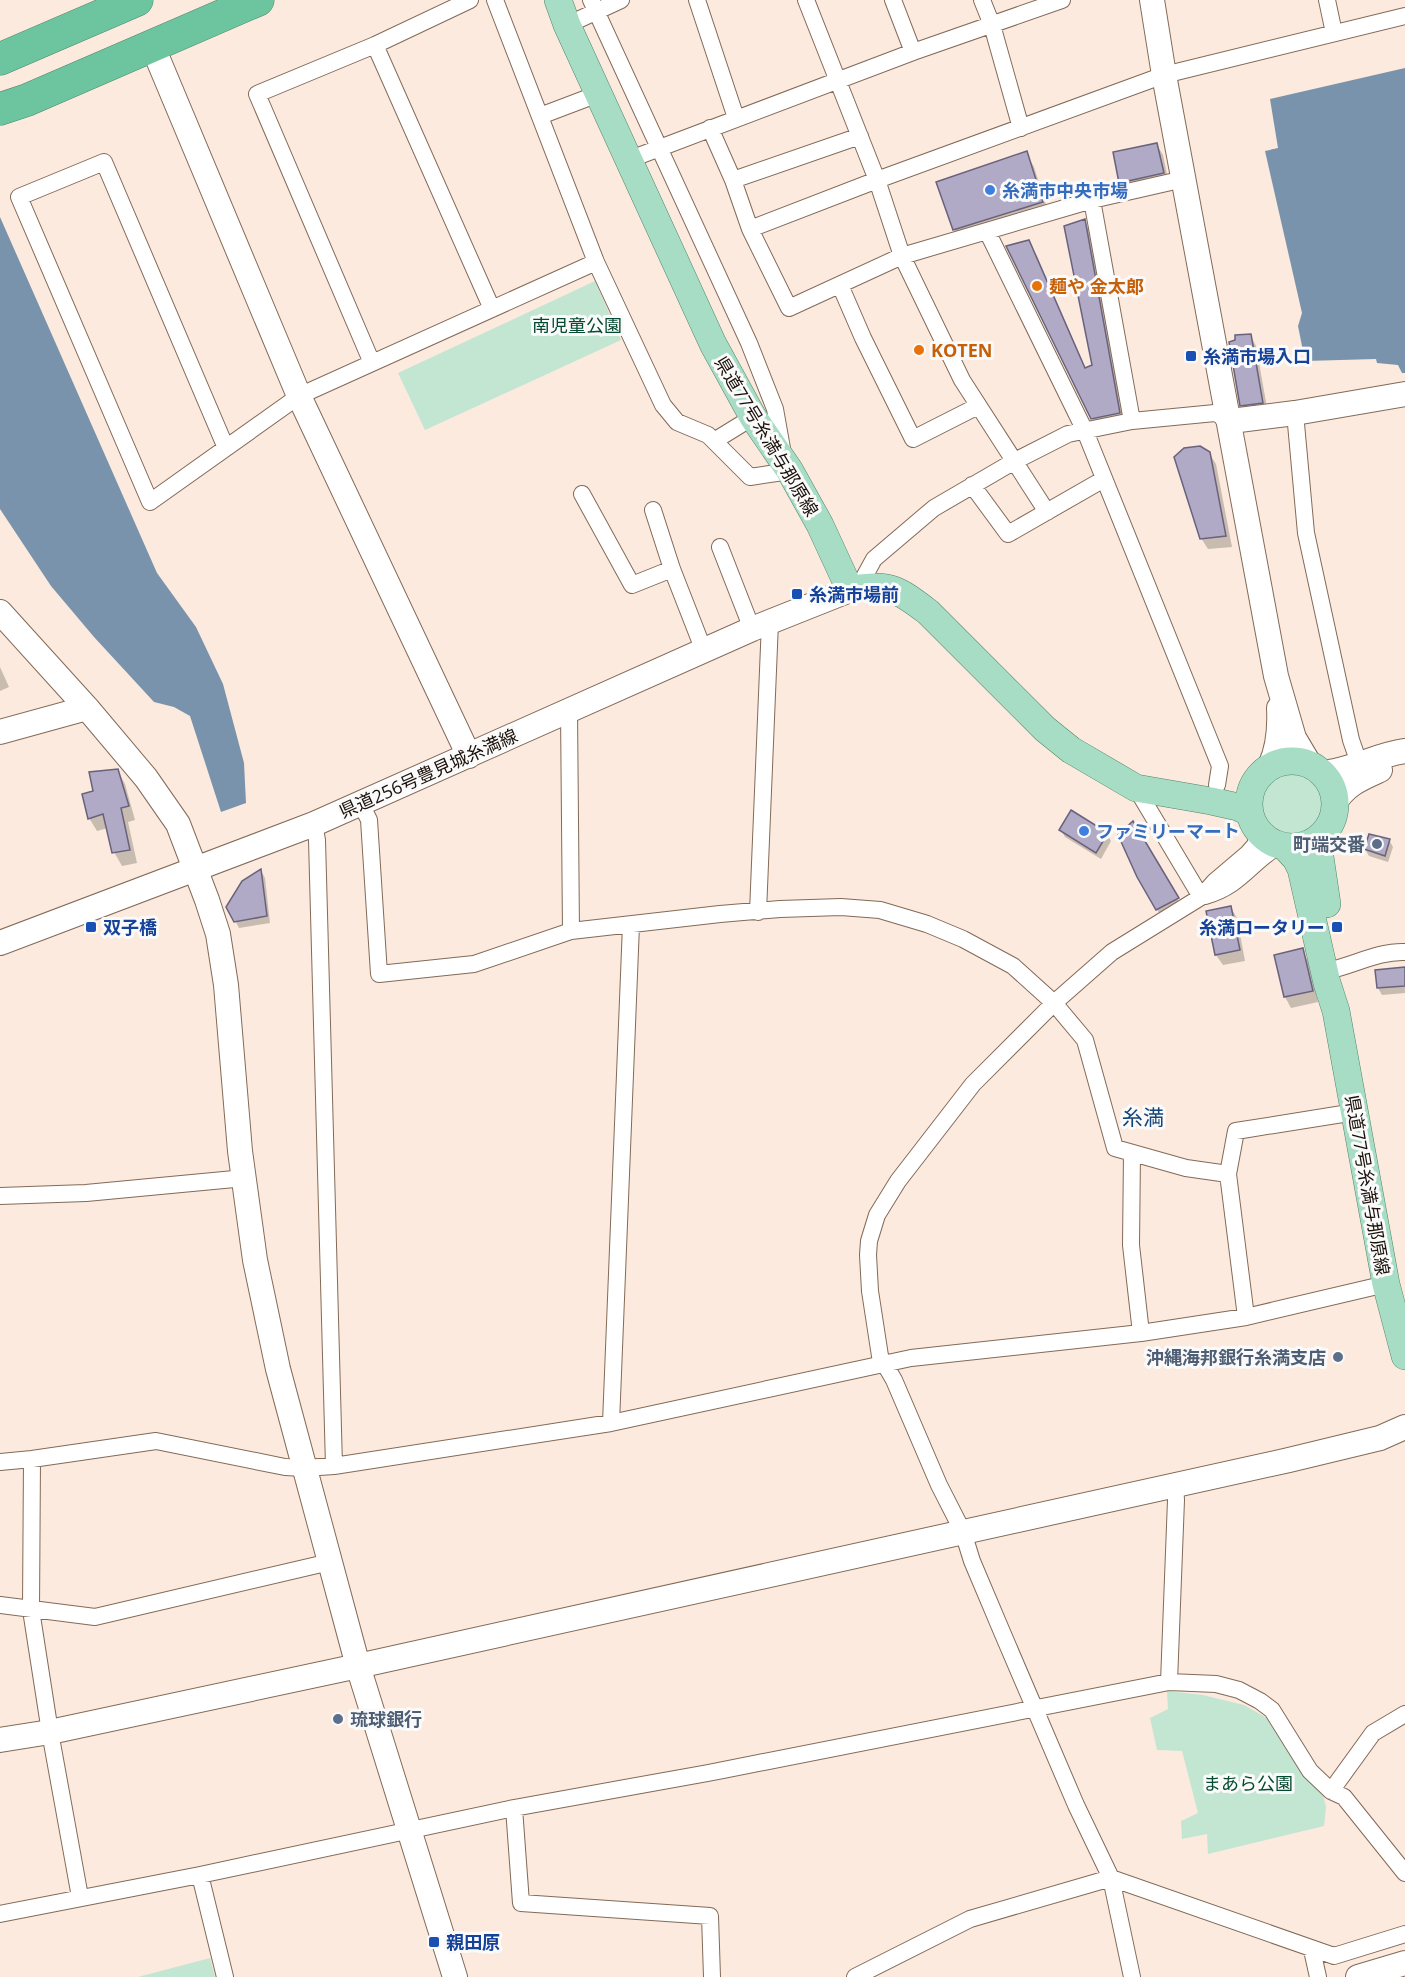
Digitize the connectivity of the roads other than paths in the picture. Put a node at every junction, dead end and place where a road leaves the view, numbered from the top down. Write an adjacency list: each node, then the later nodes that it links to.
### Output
1 (86, 0): 23 (highway)
2 (137, 0): 23 (highway)
3 (206, 0): 23 (highway)
4 (258, 0): 20 (highway)
5 (470, 0): 21 (street)
6 (495, 0): 28 (street)
7 (621, 0): 15 (street)
8 (697, 0): 29 (street)
9 (806, 0): 25 (street)
10 (893, 0): 22 (street)
11 (982, 0): 18 (street)
12 (1062, 0): 18 (street)
13 (1152, 0): 24 (street)
14 (1327, 0): 19 (street)
15 (594, 6): 16 (street); 33 (street)
16 (563, 12): 26 (main road, 県道77号糸満与那原線)
17 (1405, 16): 19 (street)
18 (992, 25): 22 (street); 31 (street)
19 (1334, 33): 24 (street)
20 (152, 45): 27 (highway); 46 (street)
21 (375, 45): 44 (street); 45 (street)
22 (913, 52): 25 (street)
23 (5, 65)
24 (1164, 75): 31 (street); 35 (street)
25 (839, 80): 29 (street); 32 (street)
26 (598, 94): 28 (street); 34 (main road, 県道77号糸満与那原線)
27 (0, 109)
28 (540, 116): 42 (street)
29 (736, 118): 30 (street)
30 (710, 128): 33 (street); 36 (street)
31 (1021, 128): 37 (street)
32 (860, 136): 36 (street); 37 (street)
33 (659, 148): 34 (street); 57 (street)
34 (628, 160): 50 (main road, 県道77号糸満与那原線)
35 (1184, 179): 38 (street); 51 (street)
36 (733, 180): 39 (street)
37 (877, 180): 39 (street); 41 (street)
38 (1092, 200): 40 (street); 52 (street)
39 (750, 229): 43 (street)
40 (987, 231): 41 (street); 53 (street)
41 (902, 256): 43 (street); 48 (street)
42 (596, 262): 44 (street); 54 (street)
43 (840, 285): 48 (street)
44 (492, 309): 45 (street)
45 (372, 363): 46 (street)
46 (298, 396): 55 (street); 74 (street)
47 (1405, 397): 49 (street)
48 (978, 406): 56 (street)
49 (1295, 413): 51 (street); 76 (street)
50 (753, 417): 54 (street); 57 (main road, 県道77号糸満与那原線)
51 (1227, 418): 52 (street); 69 (street)
52 (1132, 421): 53 (street)
53 (1085, 431): 56 (street); 58 (street)
54 (714, 441): 57 (street)
55 (226, 448): 55 (street)
56 (1013, 462): 59 (street); 62 (street)
57 (787, 467): 65 (main road, 県道77号糸満与那原線)
58 (1104, 479): 62 (street); 80 (street)
59 (972, 485): 62 (street); 65 (street)
60 (582, 494): 64 (street)
61 (653, 510): 64 (street)
62 (1047, 512)
63 (720, 547): 67 (street)
64 (672, 569): 68 (street)
65 (854, 589): 67 (street, 県道256号豊見城糸満線); 75 (main road)
66 (0, 612): 70 (street)
67 (761, 626): 68 (street, 県道256号豊見城糸満線); 89 (street)
68 (705, 651): 71 (street, 県道256号豊見城糸満線)
69 (1276, 676): 78 (street); 79 (street)
70 (87, 708): 72 (street); 87 (street)
71 (569, 710): 74 (street, 県道256号豊見城糸満線); 91 (street)
72 (0, 732)
73 (1405, 752): 76 (street)
74 (469, 756): 82 (street, 県道256号豊見城糸満線)
75 (1092, 762): 80 (main road); 81 (main road)
76 (1359, 764): 78 (street)
77 (1405, 764): 83 (street)
78 (1315, 769): 79 (main road); 83 (main road)
79 (1261, 776): 80 (main road); 85 (main road)
80 (1216, 785)
81 (1136, 788): 85 (main road); 88 (street)
82 (361, 804): 84 (street, 県道256号豊見城糸満線); 91 (street)
83 (1334, 804): 86 (main road)
84 (314, 824): 87 (street, 県道256号豊見城糸満線); 111 (street)
85 (1269, 834): 86 (main road); 88 (street); 88 (street); 96 (main road, 県道77号糸満与那原線)
86 (1322, 835): 94 (main road, 県道77号糸満与那原線)
87 (196, 870): 92 (street, 県道256号豊見城糸満線); 100 (street)
88 (1201, 897): 95 (street)
89 (758, 912): 90 (street); 95 (street)
90 (631, 925): 91 (street); 107 (street)
91 (572, 931)
92 (0, 943)
93 (1405, 952): 94 (street)
94 (1335, 969): 96 (main road, 県道77号糸満与那原線)
95 (1054, 1003): 98 (street); 106 (street)
96 (1336, 1011): 97 (main road, 県道77号糸満与那原線)
97 (1354, 1112): 99 (street); 102 (main road, 県道77号糸満与那原線)
98 (1132, 1153): 99 (street); 104 (street)
99 (1227, 1174): 103 (street)
100 (245, 1178): 101 (street); 112 (street)
101 (0, 1196)
102 (1386, 1284): 103 (street); 105 (main road, 県道77号糸満与那原線)
103 (1246, 1317): 104 (street)
104 (1141, 1333): 106 (street)
105 (1405, 1356)
106 (885, 1365): 107 (street); 114 (street)
107 (611, 1423): 111 (street)
108 (1405, 1427): 113 (street)
109 (32, 1460): 110 (street); 112 (street); 117 (street)
110 (0, 1462)
111 (334, 1466): 112 (street)
112 (303, 1468): 115 (street)
113 (1175, 1485): 114 (street); 119 (street)
114 (963, 1532): 118 (street); 120 (street)
115 (330, 1562): 117 (street); 118 (street)
116 (0, 1605): 117 (street)
117 (31, 1610): 122 (street)
118 (358, 1666): 122 (street); 126 (street)
119 (1169, 1682): 120 (street); 124 (street)
120 (1035, 1708): 125 (street); 129 (street)
121 (1405, 1714): 124 (street)
122 (50, 1732): 123 (street); 130 (street)
123 (0, 1740)
124 (1331, 1791): 127 (street)
125 (514, 1808): 126 (street); 137 (street)
126 (410, 1831): 128 (street); 136 (street)
127 (1405, 1873)
128 (200, 1875): 130 (street); 135 (street)
129 (1111, 1878): 133 (street); 138 (street); 139 (street)
130 (80, 1897): 131 (street)
131 (0, 1914)
132 (1405, 1935): 133 (street)
133 (1312, 1950): 140 (street)
134 (1405, 1963): 141 (street)
135 (225, 1977)
136 (455, 1977)
137 (712, 1977)
138 (855, 1977)
139 (1132, 1977)
140 (1318, 1977)
141 (1358, 1977)

